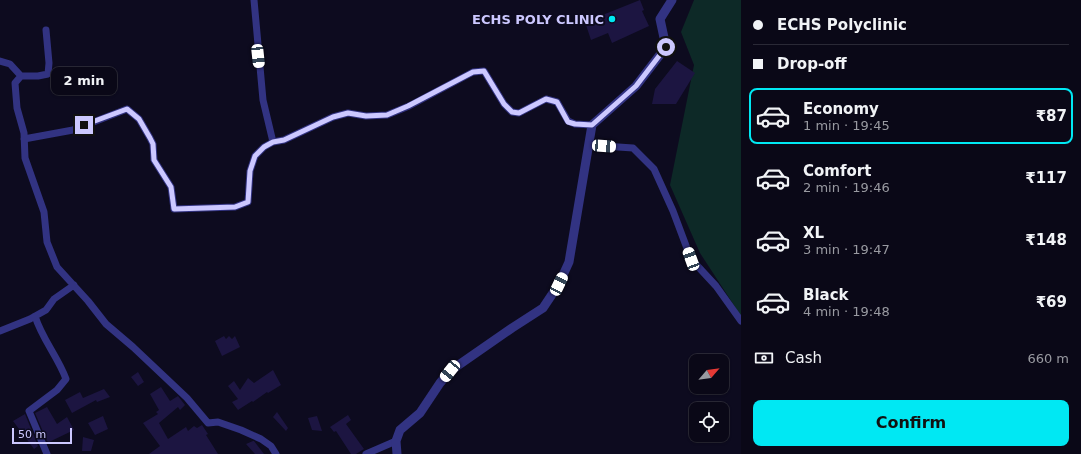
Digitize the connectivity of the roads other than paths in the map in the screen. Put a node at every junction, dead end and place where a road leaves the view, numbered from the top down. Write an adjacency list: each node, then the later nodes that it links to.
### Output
1 (254, 0): 8 (street)
2 (672, 0): 6 (street)
3 (46, 30): 5 (street)
4 (0, 60): 5 (street)
5 (21, 76): 7 (street)
6 (592, 125): 8 (street); 9 (street)
7 (24, 139): 8 (street); 10 (street)
8 (273, 142)
9 (589, 145): 12 (street); 14 (street)
10 (74, 285): 11 (street); 16 (street)
11 (35, 316): 13 (street); 15 (street)
12 (741, 322)
13 (0, 331)
14 (396, 441): 17 (street); 18 (street)
15 (47, 454)
16 (276, 454)
17 (366, 454)
18 (397, 454)

